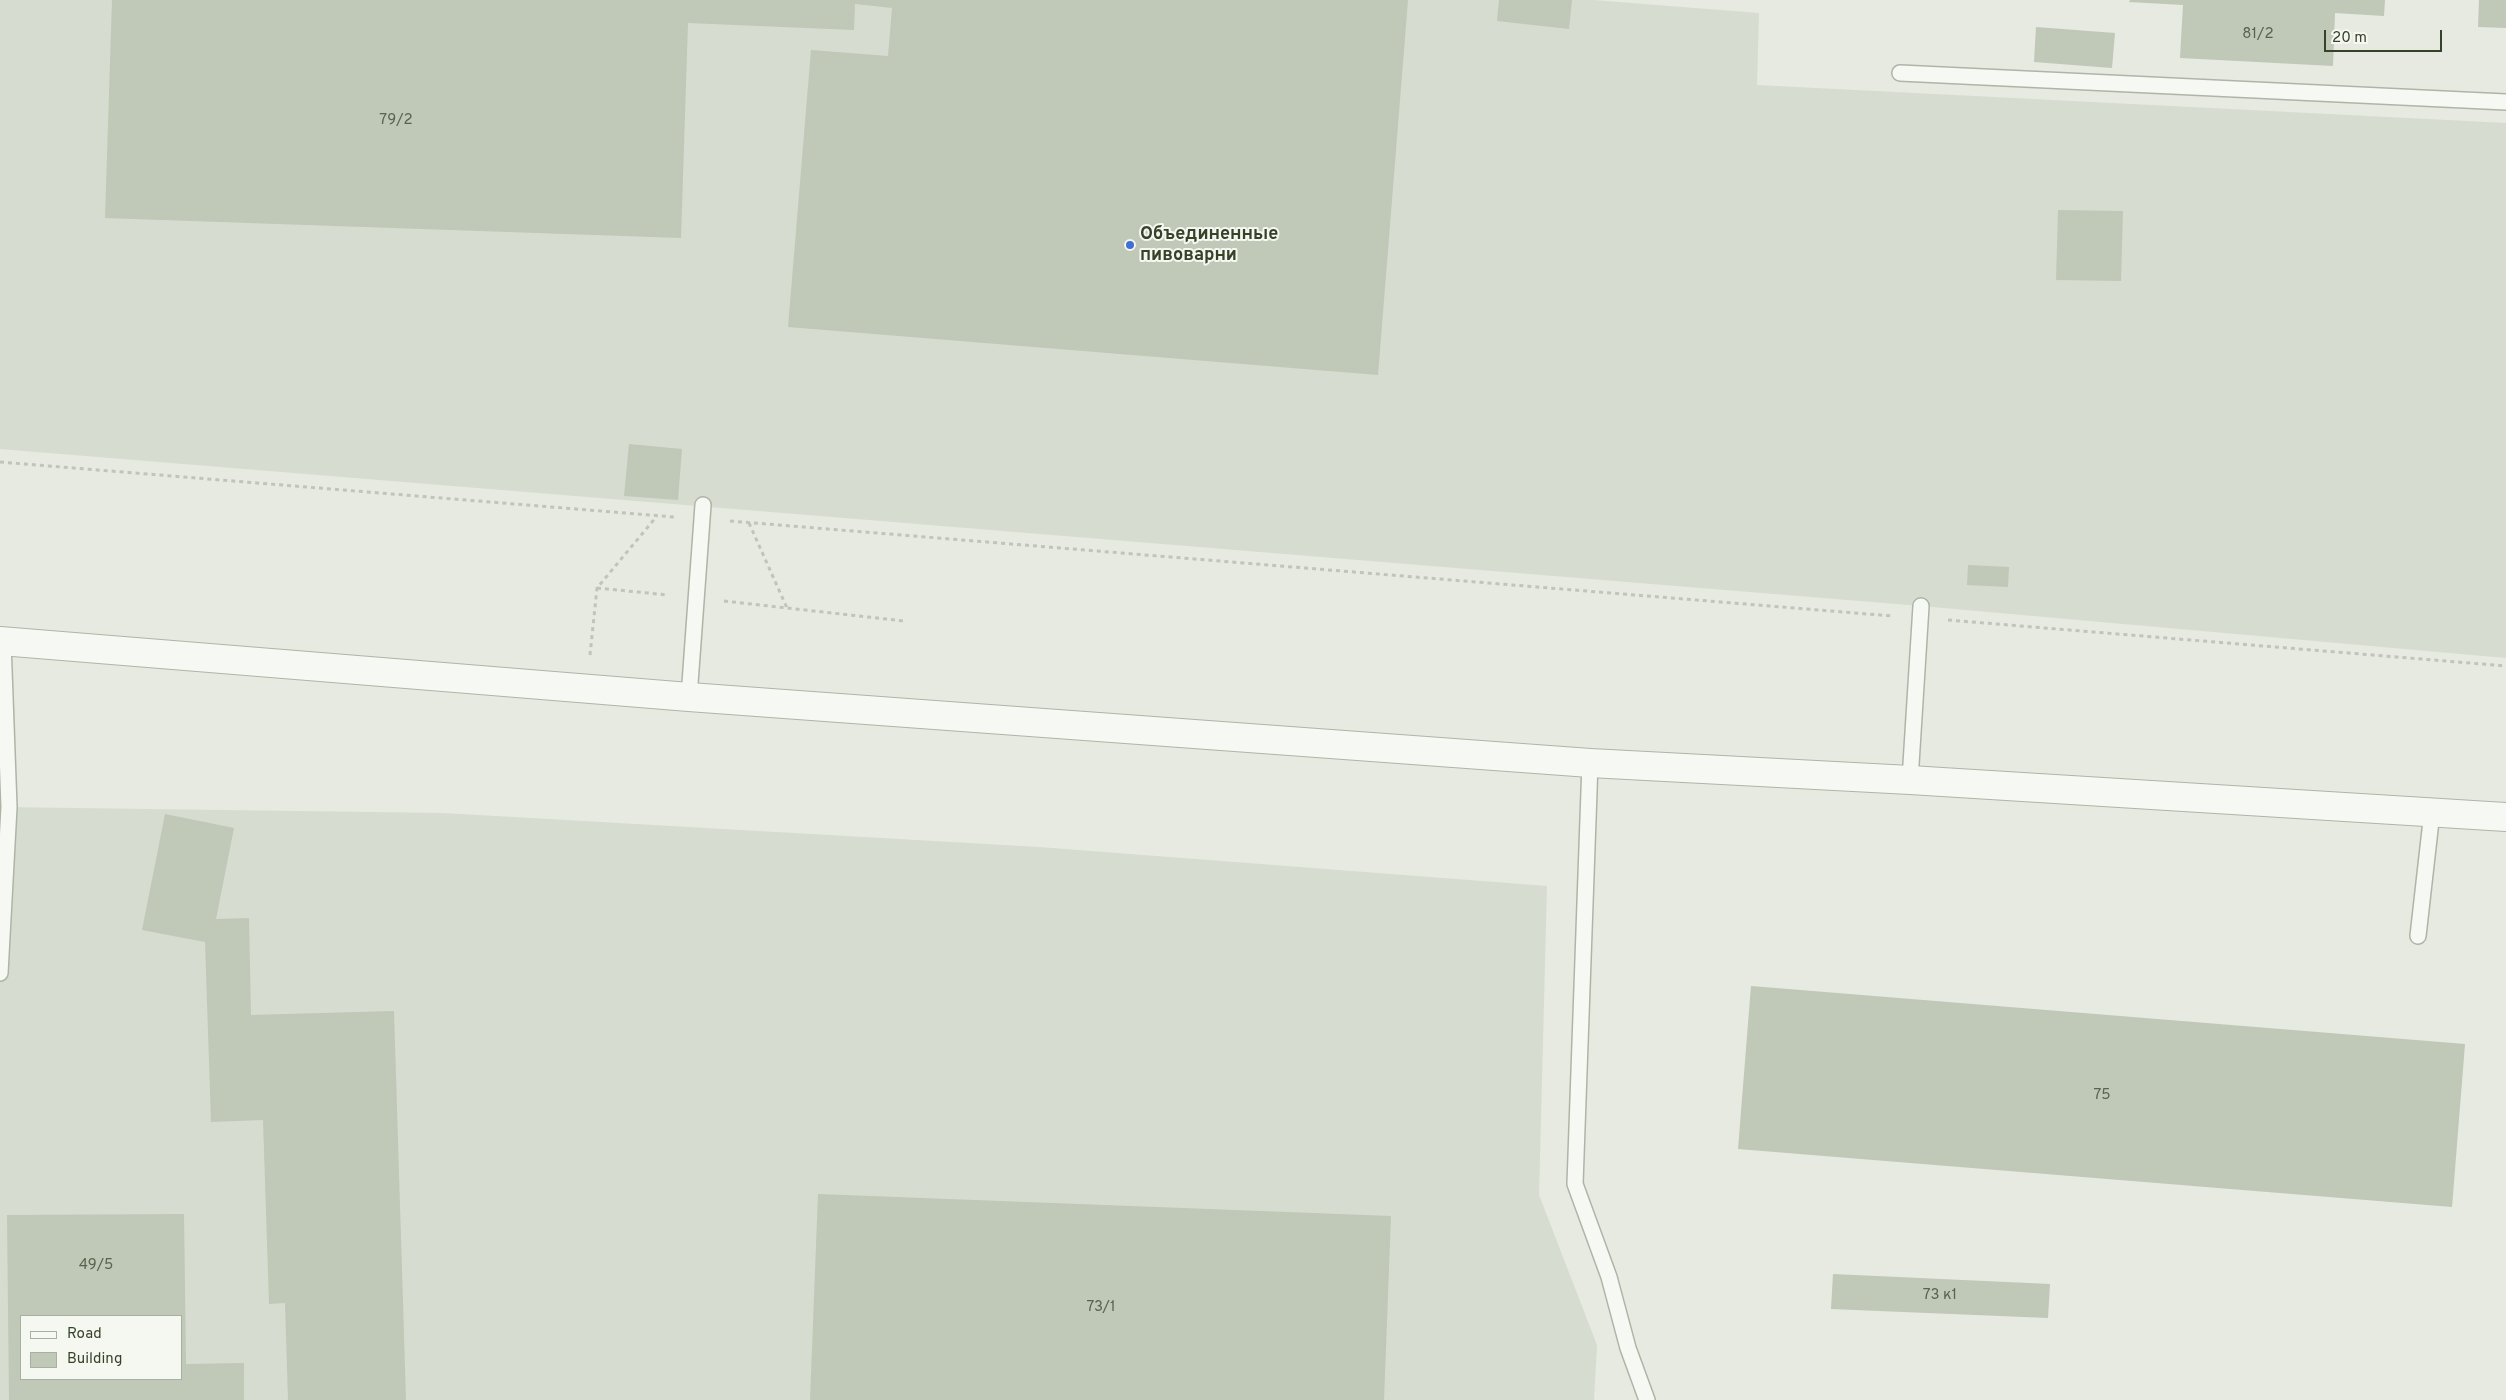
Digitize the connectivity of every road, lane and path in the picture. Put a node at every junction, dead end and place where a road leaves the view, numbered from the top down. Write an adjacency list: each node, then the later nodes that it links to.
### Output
1 (1900, 73): 2 (lane)
2 (2506, 102)
3 (0, 462): 5 (path)
4 (702, 512): 5 (path); 6 (path); 8 (lane)
5 (658, 515): 7 (path)
6 (749, 523): 9 (path); 10 (path)
7 (598, 588): 8 (path); 14 (path)
8 (696, 598): 9 (path); 15 (lane)
9 (787, 608): 11 (path)
10 (1920, 612): 13 (path); 17 (lane)
11 (904, 621)
12 (2, 642): 14 (street); 21 (lane)
13 (2506, 666)
14 (587, 688): 15 (street)
15 (689, 696): 16 (street)
16 (1590, 763): 17 (street); 22 (lane)
17 (1910, 780): 18 (street)
18 (2432, 812): 19 (street); 20 (lane)
19 (2506, 817)
20 (2418, 936)
21 (0, 973)
22 (1647, 1400)

